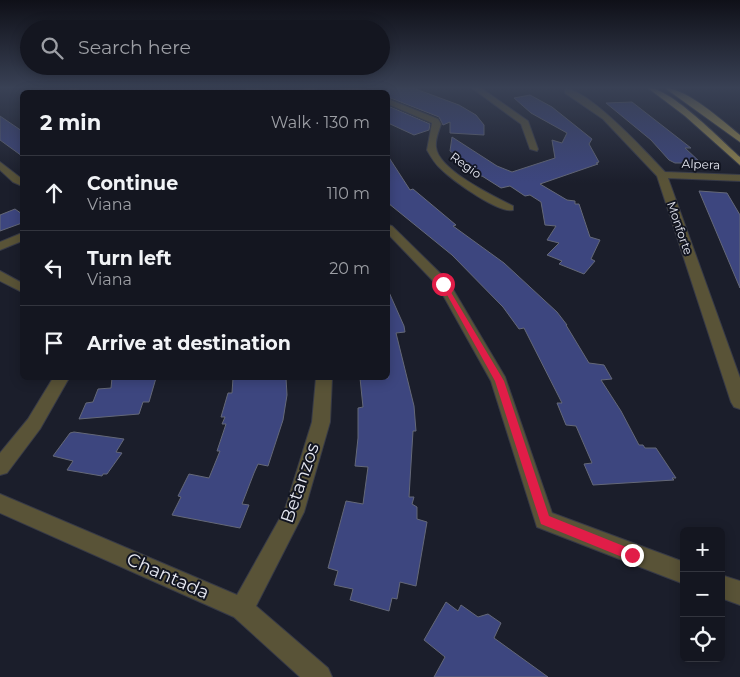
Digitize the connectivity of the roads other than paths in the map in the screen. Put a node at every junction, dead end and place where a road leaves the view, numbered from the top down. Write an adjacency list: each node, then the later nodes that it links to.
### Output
1 (432, 120): 13 (street, Regio)
2 (520, 120): 7 (street)
3 (608, 120): 10 (street, Monforte)
4 (694, 120): 8 (main road)
5 (715, 120): 6 (main road)
6 (740, 139)
7 (534, 149)
8 (740, 162)
9 (0, 165): 12 (street)
10 (662, 175): 11 (street, Alpera); 21 (street, Monforte)
11 (740, 178)
12 (20, 182)
13 (509, 208)
14 (390, 230): 24 (street)
15 (20, 238): 16 (street)
16 (0, 246)
17 (0, 275): 18 (street)
18 (20, 287)
19 (60, 380): 22 (street)
20 (324, 380): 27 (street, Betanzos)
21 (740, 402)
22 (0, 467)
23 (0, 503): 27 (street, Chantada)
24 (681, 572)
25 (725, 587): 26 (street)
26 (740, 593)
27 (242, 609): 28 (street, Chantada)
28 (319, 677)

